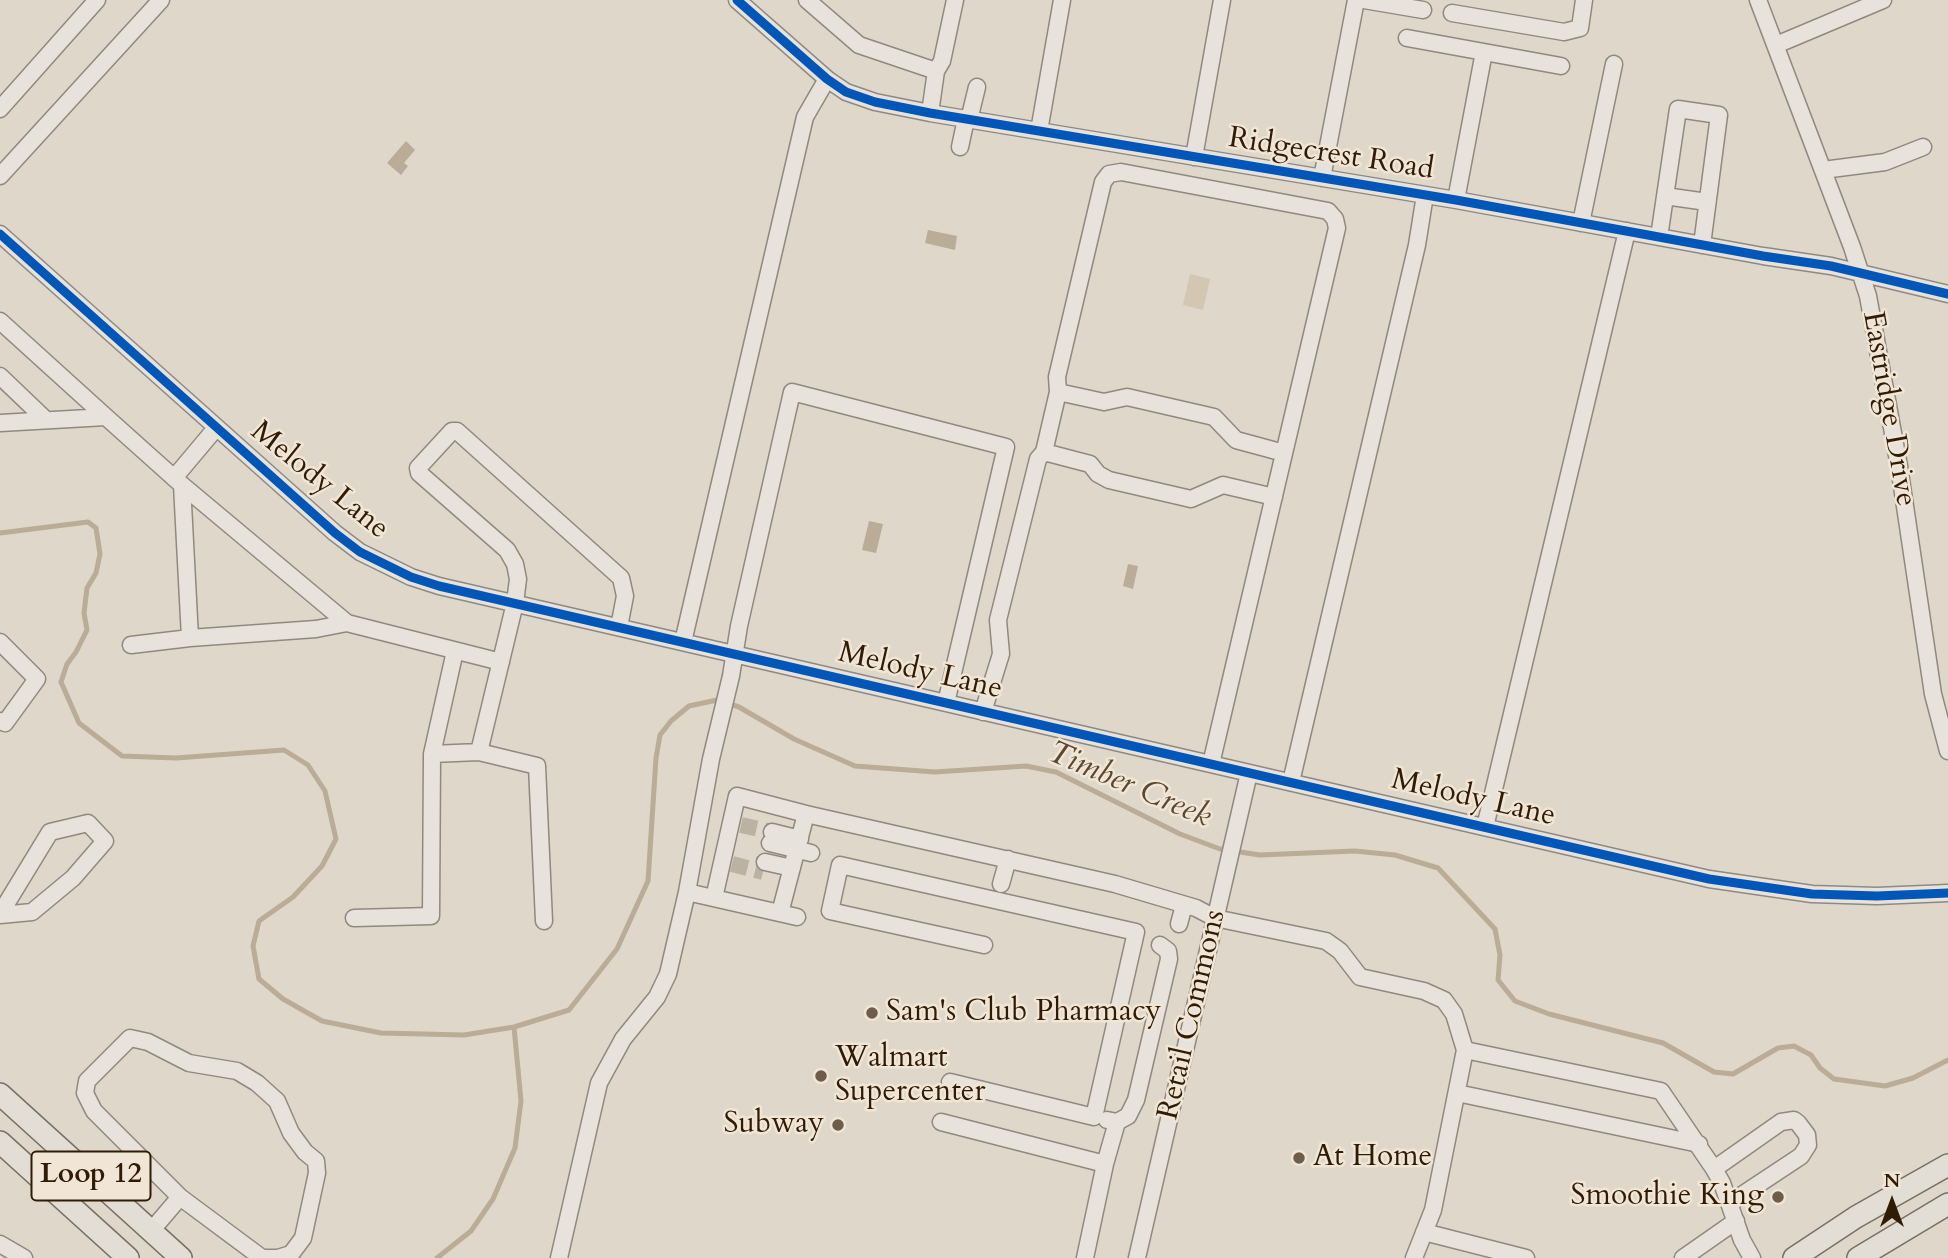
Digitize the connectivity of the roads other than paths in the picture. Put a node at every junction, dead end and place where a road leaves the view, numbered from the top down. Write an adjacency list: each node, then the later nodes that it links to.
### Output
1 (97, 0): 23 (street)
2 (161, 0): 31 (street)
3 (737, 0): 21 (street, Ridgecrest Road)
4 (807, 0): 20 (street)
5 (955, 0): 20 (street)
6 (1062, 0): 26 (street)
7 (1222, 0): 29 (street)
8 (1356, 0): 32 (street)
9 (1364, 0): 13 (street)
10 (1584, 0): 14 (street)
11 (1758, 0): 16 (street, Eastridge Drive)
12 (1883, 0): 16 (street)
13 (1423, 10)
14 (1452, 13)
15 (1407, 38): 17 (street)
16 (1776, 46): 30 (street, Eastridge Drive)
17 (1484, 52): 19 (street); 35 (street)
18 (1614, 64): 37 (street)
19 (1561, 66)
20 (936, 71): 24 (street)
21 (827, 79): 24 (street, Ridgecrest Road); 60 (street)
22 (977, 88): 25 (street)
23 (0, 109)
24 (930, 113): 25 (street, Ridgecrest Road)
25 (967, 120): 26 (street, Ridgecrest Road); 27 (street)
26 (1039, 131): 29 (street, Ridgecrest Road)
27 (960, 147)
28 (1923, 147): 30 (street)
29 (1194, 157): 32 (street, Ridgecrest Road)
30 (1823, 170): 42 (street, Eastridge Drive)
31 (0, 176)
32 (1322, 178): 33 (street, Ridgecrest Road)
33 (1424, 195): 35 (street, Ridgecrest Road); 74 (street)
34 (1665, 196): 36 (street); 36 (street); 40 (street)
35 (1456, 200): 37 (street, Ridgecrest Road)
36 (1707, 202): 41 (street)
37 (1581, 223): 38 (street, Ridgecrest Road)
38 (1627, 231): 40 (street, Ridgecrest Road); 76 (street)
39 (0, 234): 50 (street, Melody Lane)
40 (1659, 237): 41 (street, Ridgecrest Road)
41 (1702, 245): 42 (street, Ridgecrest Road)
42 (1861, 272): 43 (street, Ridgecrest Road); 68 (street, Eastridge Drive)
43 (1948, 294)
44 (0, 321): 47 (street)
45 (0, 376): 48 (street)
46 (1058, 392): 51 (street); 52 (street); 52 (street)
47 (106, 417): 48 (street); 53 (street)
48 (46, 420): 49 (street)
49 (0, 423)
50 (216, 428): 53 (street); 55 (street, Melody Lane)
51 (1044, 452): 54 (street); 66 (street)
52 (1284, 453): 54 (street)
53 (178, 482): 56 (street); 58 (street)
54 (1274, 497): 72 (street)
55 (515, 603): 57 (street, Melody Lane); 57 (street); 64 (street)
56 (347, 623): 58 (street); 62 (street)
57 (619, 627): 60 (street, Melody Lane)
58 (190, 638): 61 (street)
59 (0, 642): 67 (street)
60 (683, 642): 63 (street, Melody Lane)
61 (131, 645)
62 (454, 651): 64 (street); 71 (street)
63 (735, 654): 65 (street, Melody Lane); 65 (street); 83 (street)
64 (501, 662): 70 (street)
65 (946, 703): 66 (street, Melody Lane)
66 (983, 712): 72 (street, Melody Lane)
67 (0, 721)
68 (1944, 722): 69 (street, Eastridge Drive)
69 (1948, 751)
70 (480, 752): 71 (street); 90 (street)
71 (432, 754): 88 (street)
72 (1211, 764): 73 (street, Melody Lane)
73 (1249, 773): 74 (street, Melody Lane); 89 (street, Retail Commons)
74 (1291, 782): 76 (street, Melody Lane)
75 (806, 814): 78 (street); 79 (street); 85 (street)
76 (1485, 827): 84 (street, Melody Lane)
77 (771, 837): 78 (street)
78 (803, 847): 81 (street)
79 (1008, 859): 82 (street); 86 (street)
80 (764, 867): 81 (street)
81 (791, 873): 85 (street)
82 (1001, 884)
83 (687, 892): 85 (street); 117 (street)
84 (1948, 893)
85 (715, 898)
86 (1184, 905): 89 (street); 91 (street)
87 (0, 915): 87 (street)
88 (354, 918)
89 (1215, 918): 94 (street); 119 (street, Retail Commons)
90 (544, 921)
91 (1180, 924)
92 (984, 945): 98 (street)
93 (1160, 945): 100 (street)
94 (1465, 1050): 96 (street); 102 (street)
95 (950, 1082): 98 (street)
96 (1457, 1093): 102 (street); 111 (street)
97 (0, 1094): 110 (main road, Loop 12)
98 (1094, 1117): 100 (street)
99 (941, 1122): 103 (street)
100 (1117, 1122): 103 (street)
101 (0, 1142): 115 (main road, Loop 12)
102 (1699, 1144): 105 (street)
103 (1105, 1164): 118 (street)
104 (1948, 1165): 124 (main road)
105 (1714, 1169): 107 (street); 107 (street)
106 (180, 1198): 106 (street); 110 (street)
107 (1730, 1203): 109 (street)
108 (1948, 1204): 113 (main road)
109 (1736, 1221): 122 (street); 123 (street)
110 (151, 1231): 116 (main road, Loop 12)
111 (1424, 1232): 120 (street); 121 (street)
112 (0, 1244): 114 (street)
113 (1865, 1256)
114 (24, 1258)
115 (128, 1258)
116 (181, 1258)
117 (559, 1258)
118 (1085, 1258)
119 (1137, 1258)
120 (1414, 1258)
121 (1526, 1258)
122 (1683, 1258)
123 (1752, 1258)
124 (1794, 1258)

